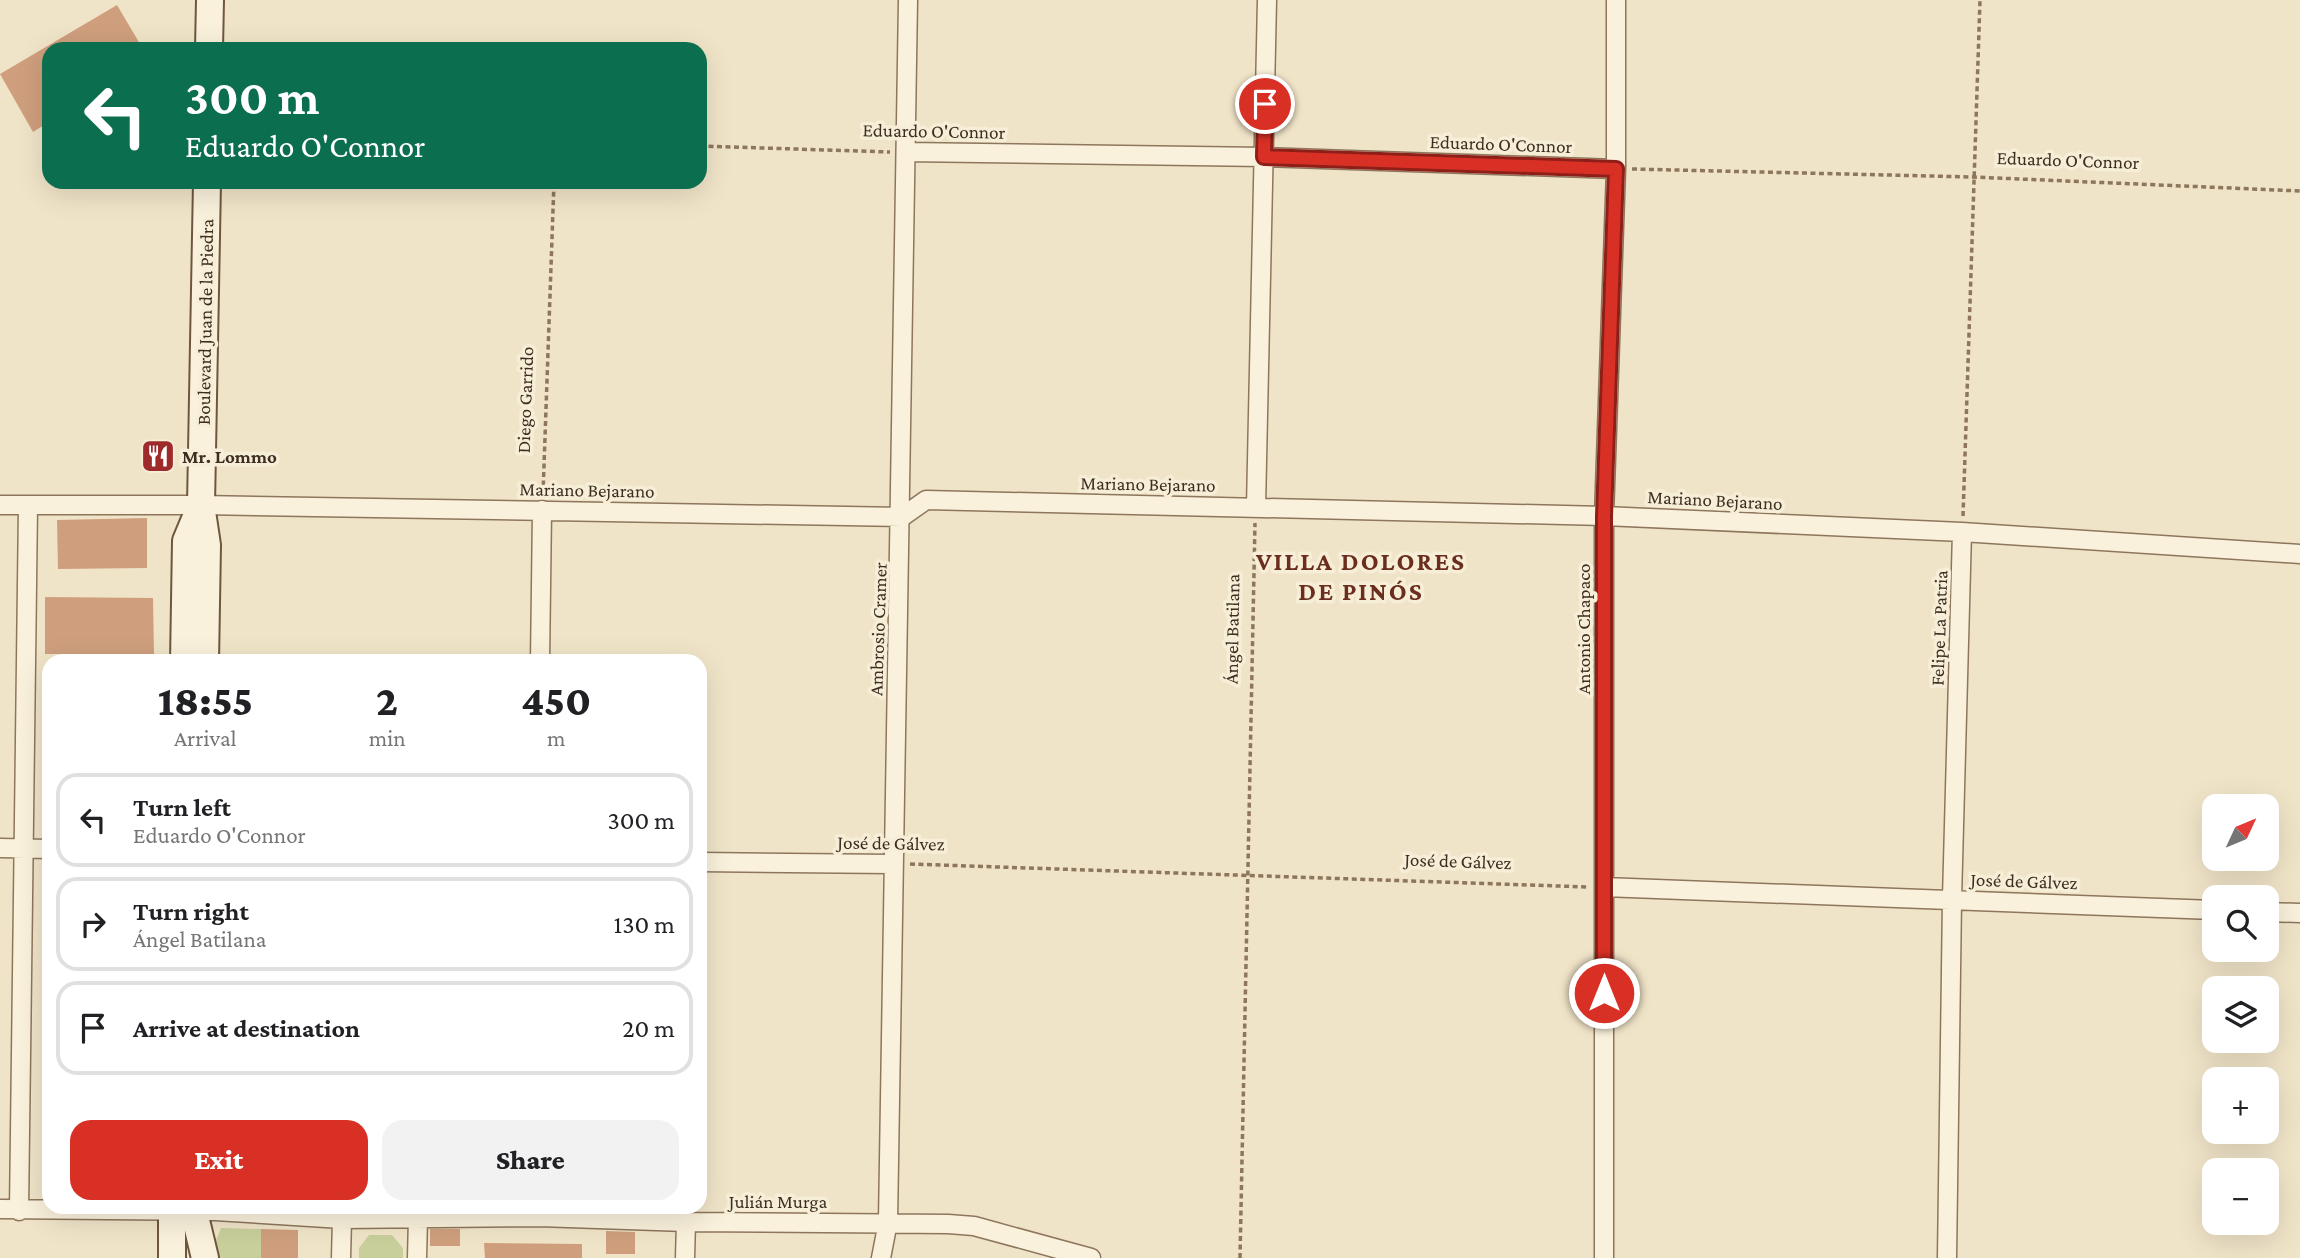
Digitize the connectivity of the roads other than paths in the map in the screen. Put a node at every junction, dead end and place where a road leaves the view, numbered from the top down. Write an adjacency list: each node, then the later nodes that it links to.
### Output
1 (210, 0): 5 (main road)
2 (908, 0): 6 (street, Ambrosio Cramer)
3 (1267, 0): 7 (street)
4 (1616, 0): 8 (street, Antonio Chapaco)
5 (209, 42)
6 (906, 152): 7 (street, Eduardo O'Connor); 16 (street, Ambrosio Cramer)
7 (1264, 157): 8 (street, Eduardo O'Connor); 13 (street)
8 (1616, 169): 15 (street, Antonio Chapaco)
9 (207, 189): 11 (main road, Boulevard Juan de la Piedra)
10 (0, 505): 12 (street, Mariano Bejarano)
11 (201, 505): 12 (street, Mariano Bejarano); 14 (street, Mariano Bejarano); 19 (main road, Boulevard Juan de la Piedra); 20 (main road, Boulevard Juan de la Piedra)
12 (28, 506): 23 (street)
13 (1255, 507): 15 (street, Mariano Bejarano); 16 (street, Mariano Bejarano)
14 (542, 510): 16 (street, Mariano Bejarano); 21 (street)
15 (1604, 516): 17 (street, Mariano Bejarano); 27 (street, Antonio Chapaco)
16 (902, 517): 26 (street, Ambrosio Cramer)
17 (1962, 533): 18 (street, Mariano Bejarano); 28 (street, Felipe La Patria)
18 (2300, 554)
19 (184, 654)
20 (205, 654)
21 (540, 654)
22 (0, 848): 23 (street)
23 (23, 848): 24 (street); 33 (street)
24 (42, 849)
25 (707, 862): 26 (street, José de Gálvez)
26 (892, 864): 43 (street, Ambrosio Cramer)
27 (1604, 887): 28 (street, José de Gálvez); 51 (street, Antonio Chapaco)
28 (1952, 899): 29 (street, José de Gálvez); 52 (street, Felipe La Patria)
29 (2202, 909)
30 (2279, 912): 31 (street)
31 (2300, 913)
32 (0, 1209): 33 (street, Julián Murga)
33 (19, 1211): 34 (street, Julián Murga)
34 (42, 1211)
35 (182, 1214): 44 (main road)
36 (185, 1214): 45 (main road)
37 (263, 1214): 41 (street, Julián Murga)
38 (499, 1214): 40 (street, Julián Murga)
39 (568, 1214): 42 (street, Julián Murga)
40 (418, 1218): 41 (street, Julián Murga); 47 (street)
41 (342, 1219): 46 (street)
42 (686, 1222): 43 (street, Julián Murga); 48 (street)
43 (888, 1222): 49 (street, Ambrosio Cramer); 50 (street, Julián Murga)
44 (172, 1258)
45 (205, 1258)
46 (341, 1258)
47 (417, 1258)
48 (685, 1258)
49 (881, 1258)
50 (1091, 1258)
51 (1604, 1258)
52 (1947, 1258)

